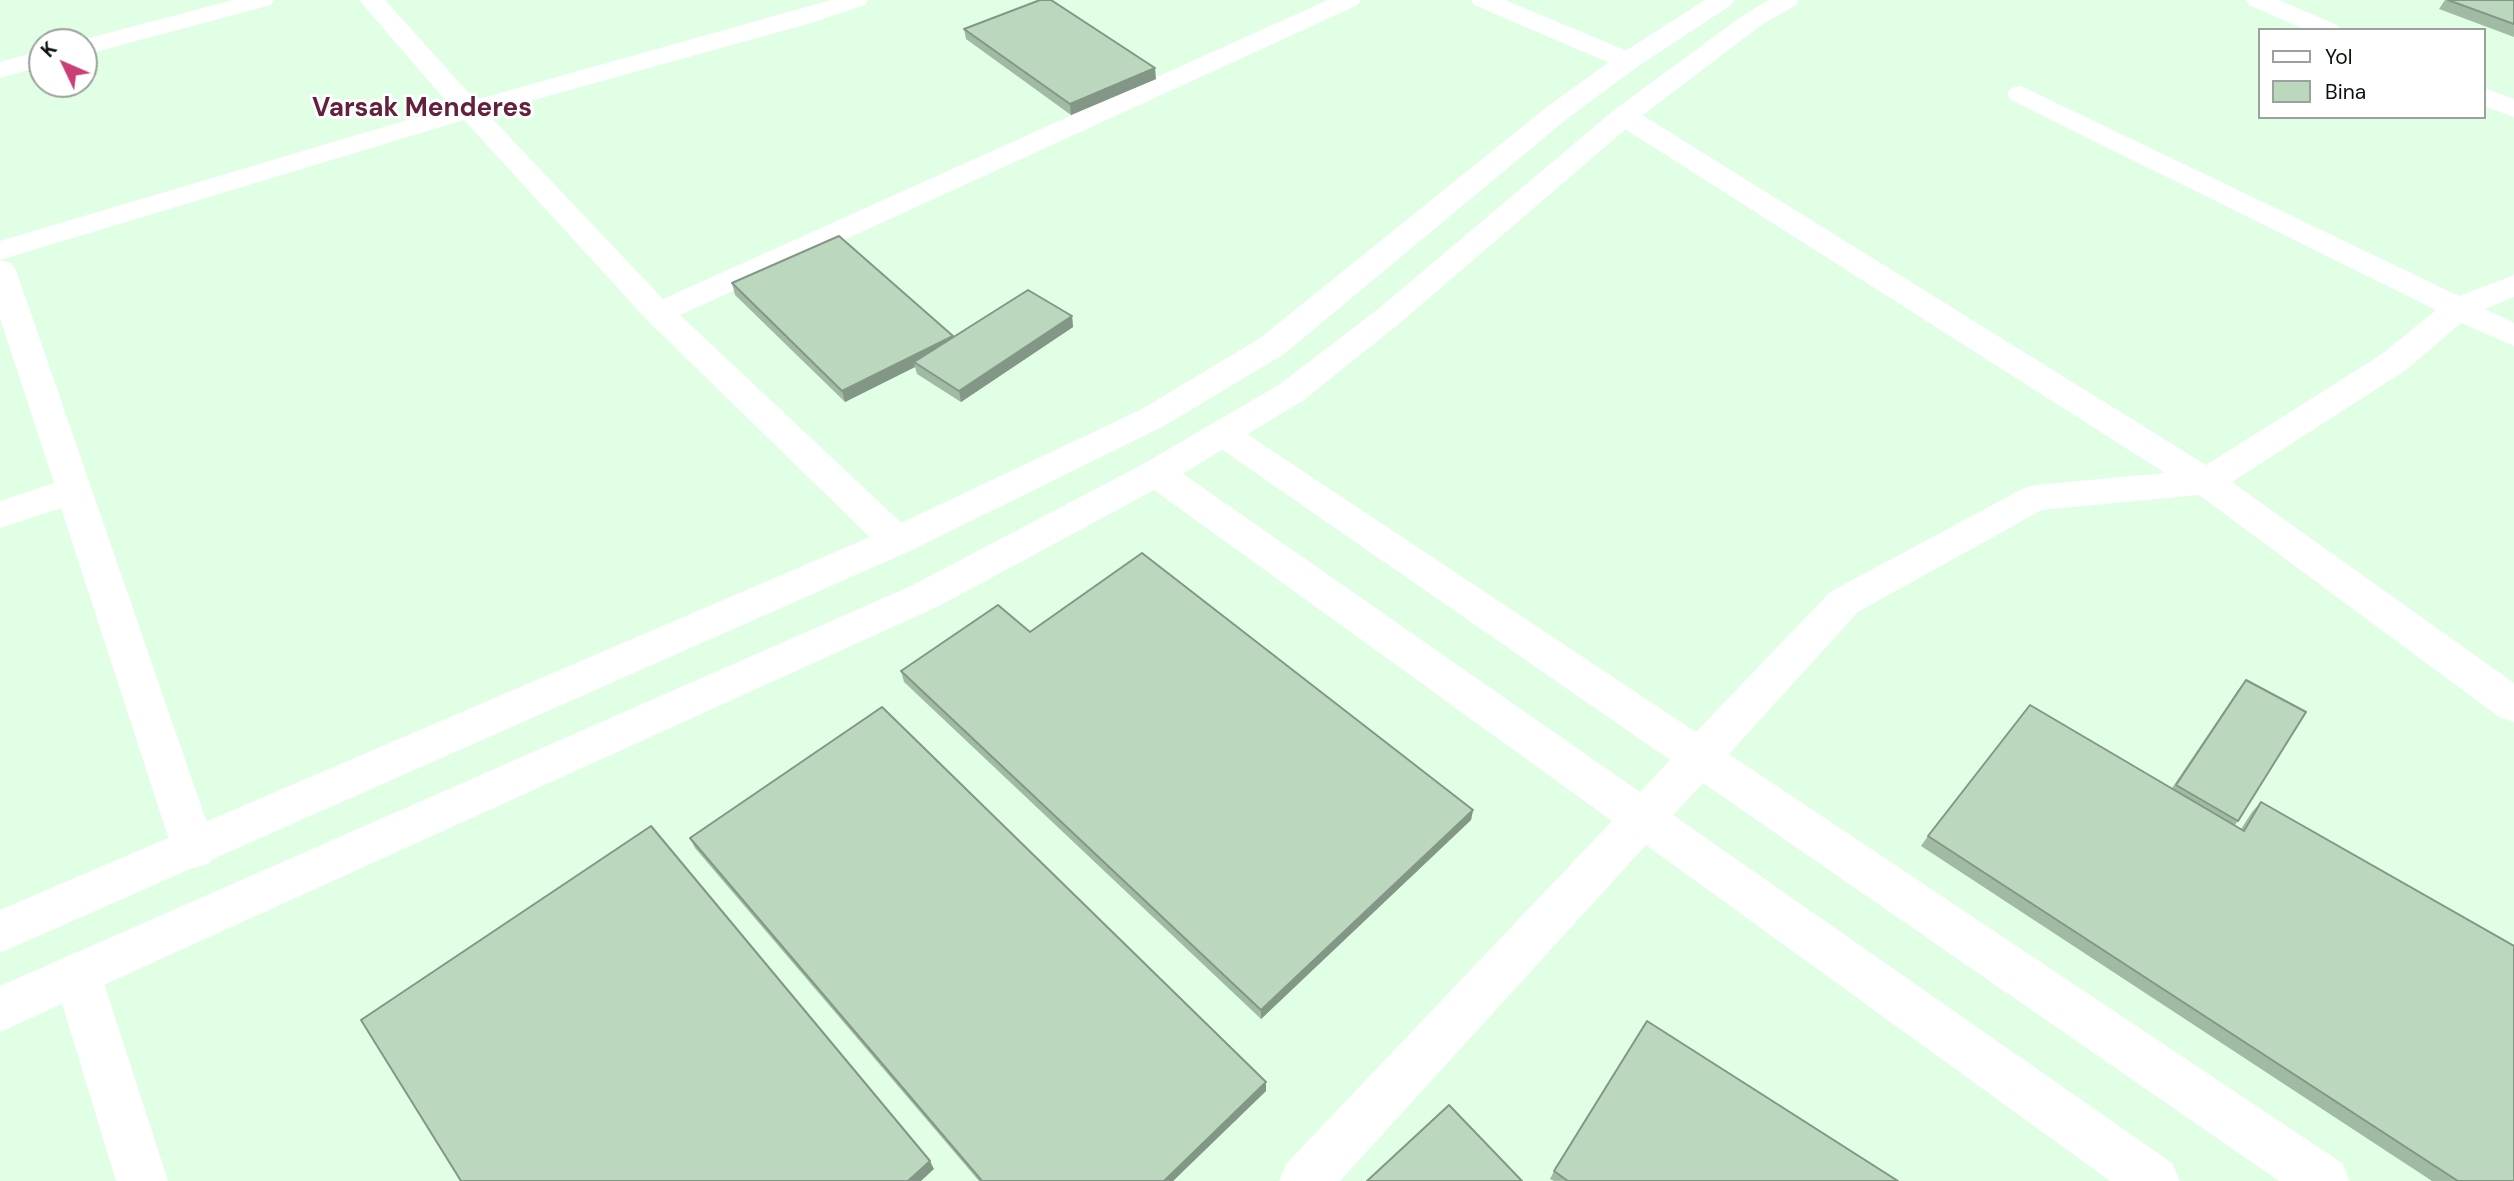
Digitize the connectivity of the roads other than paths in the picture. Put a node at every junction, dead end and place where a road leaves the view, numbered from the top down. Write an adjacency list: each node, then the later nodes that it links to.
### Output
1 (262, 0): 12 (street)
2 (372, 0): 19 (street)
3 (776, 0): 10 (street)
4 (856, 0): 10 (street)
5 (1349, 0): 25 (street)
6 (1483, 0): 13 (street)
7 (1722, 0): 13 (street)
8 (1787, 0): 20 (street)
9 (2258, 0): 11 (street)
10 (802, 18): 19 (street)
11 (2323, 28)
12 (98, 43)
13 (1628, 61): 32 (street)
14 (28, 62): 15 (street)
15 (0, 70)
16 (2021, 93): 24 (street)
17 (2486, 97): 18 (street)
18 (2514, 109)
19 (469, 110): 21 (street); 25 (street)
20 (1624, 116): 27 (street); 29 (street)
21 (0, 251)
22 (0, 270): 30 (street)
23 (2514, 285): 24 (street)
24 (2458, 310): 26 (street); 29 (street)
25 (658, 313): 32 (street)
26 (2514, 336)
27 (1223, 434): 28 (street); 34 (street)
28 (1156, 473): 35 (street); 38 (street)
29 (2206, 482): 33 (street); 34 (street)
30 (74, 490): 31 (street); 36 (street)
31 (0, 515)
32 (897, 541): 36 (street)
33 (2514, 705)
34 (1699, 758): 35 (street); 43 (street)
35 (1643, 818): 41 (street); 42 (street)
36 (194, 849): 37 (street)
37 (0, 932)
38 (77, 974): 39 (street); 40 (street)
39 (0, 1009)
40 (142, 1181)
41 (1305, 1181)
42 (2154, 1181)
43 (2324, 1181)

